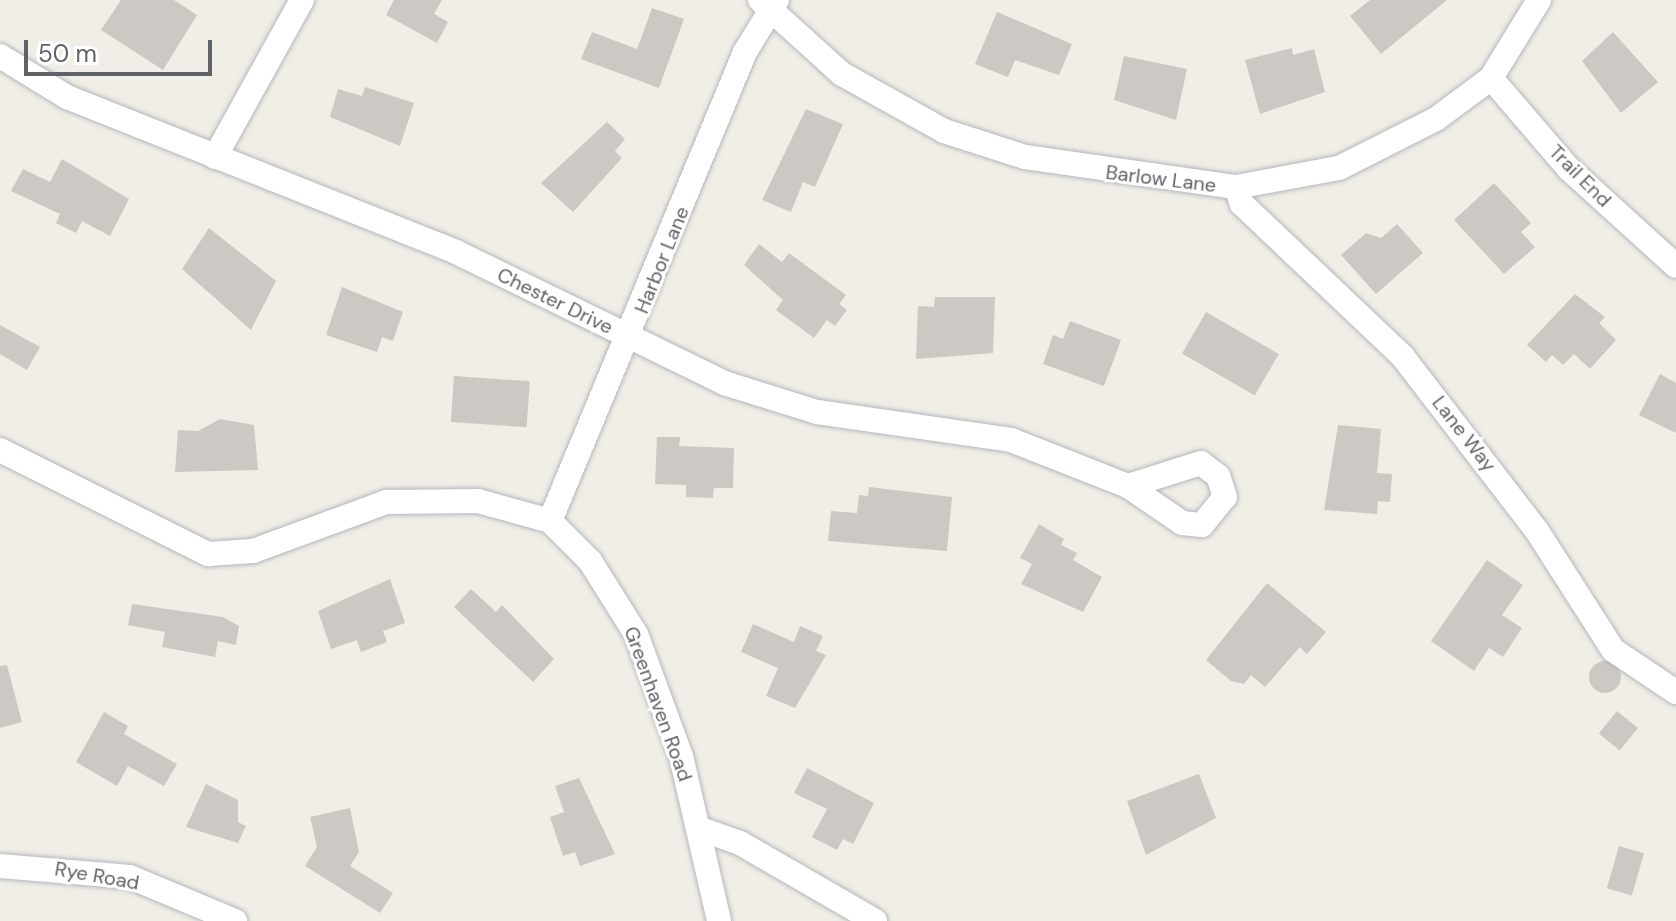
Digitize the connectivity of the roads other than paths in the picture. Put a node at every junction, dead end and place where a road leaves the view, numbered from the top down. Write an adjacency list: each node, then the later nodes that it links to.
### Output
1 (302, 0): 6 (street)
2 (1539, 0): 5 (street, Barlow Lane)
3 (769, 3): 7 (street, Barlow Lane); 9 (street, Harbor Lane)
4 (0, 56): 6 (street, Chester Drive)
5 (1491, 78): 7 (street, Barlow Lane); 8 (street, Trail End)
6 (215, 157): 9 (street, Chester Drive)
7 (1236, 187): 13 (street, Lane Way)
8 (1676, 266)
9 (631, 339): 11 (street, Chester Drive); 12 (street, Harbor Lane)
10 (0, 450): 12 (street, Greenhaven Road)
11 (1128, 486)
12 (550, 521): 14 (street, Greenhaven Road)
13 (1676, 692)
14 (698, 828): 17 (street, Greenhaven Road); 18 (street)
15 (0, 866): 16 (street, Rye Road)
16 (235, 921)
17 (719, 921)
18 (875, 921)

